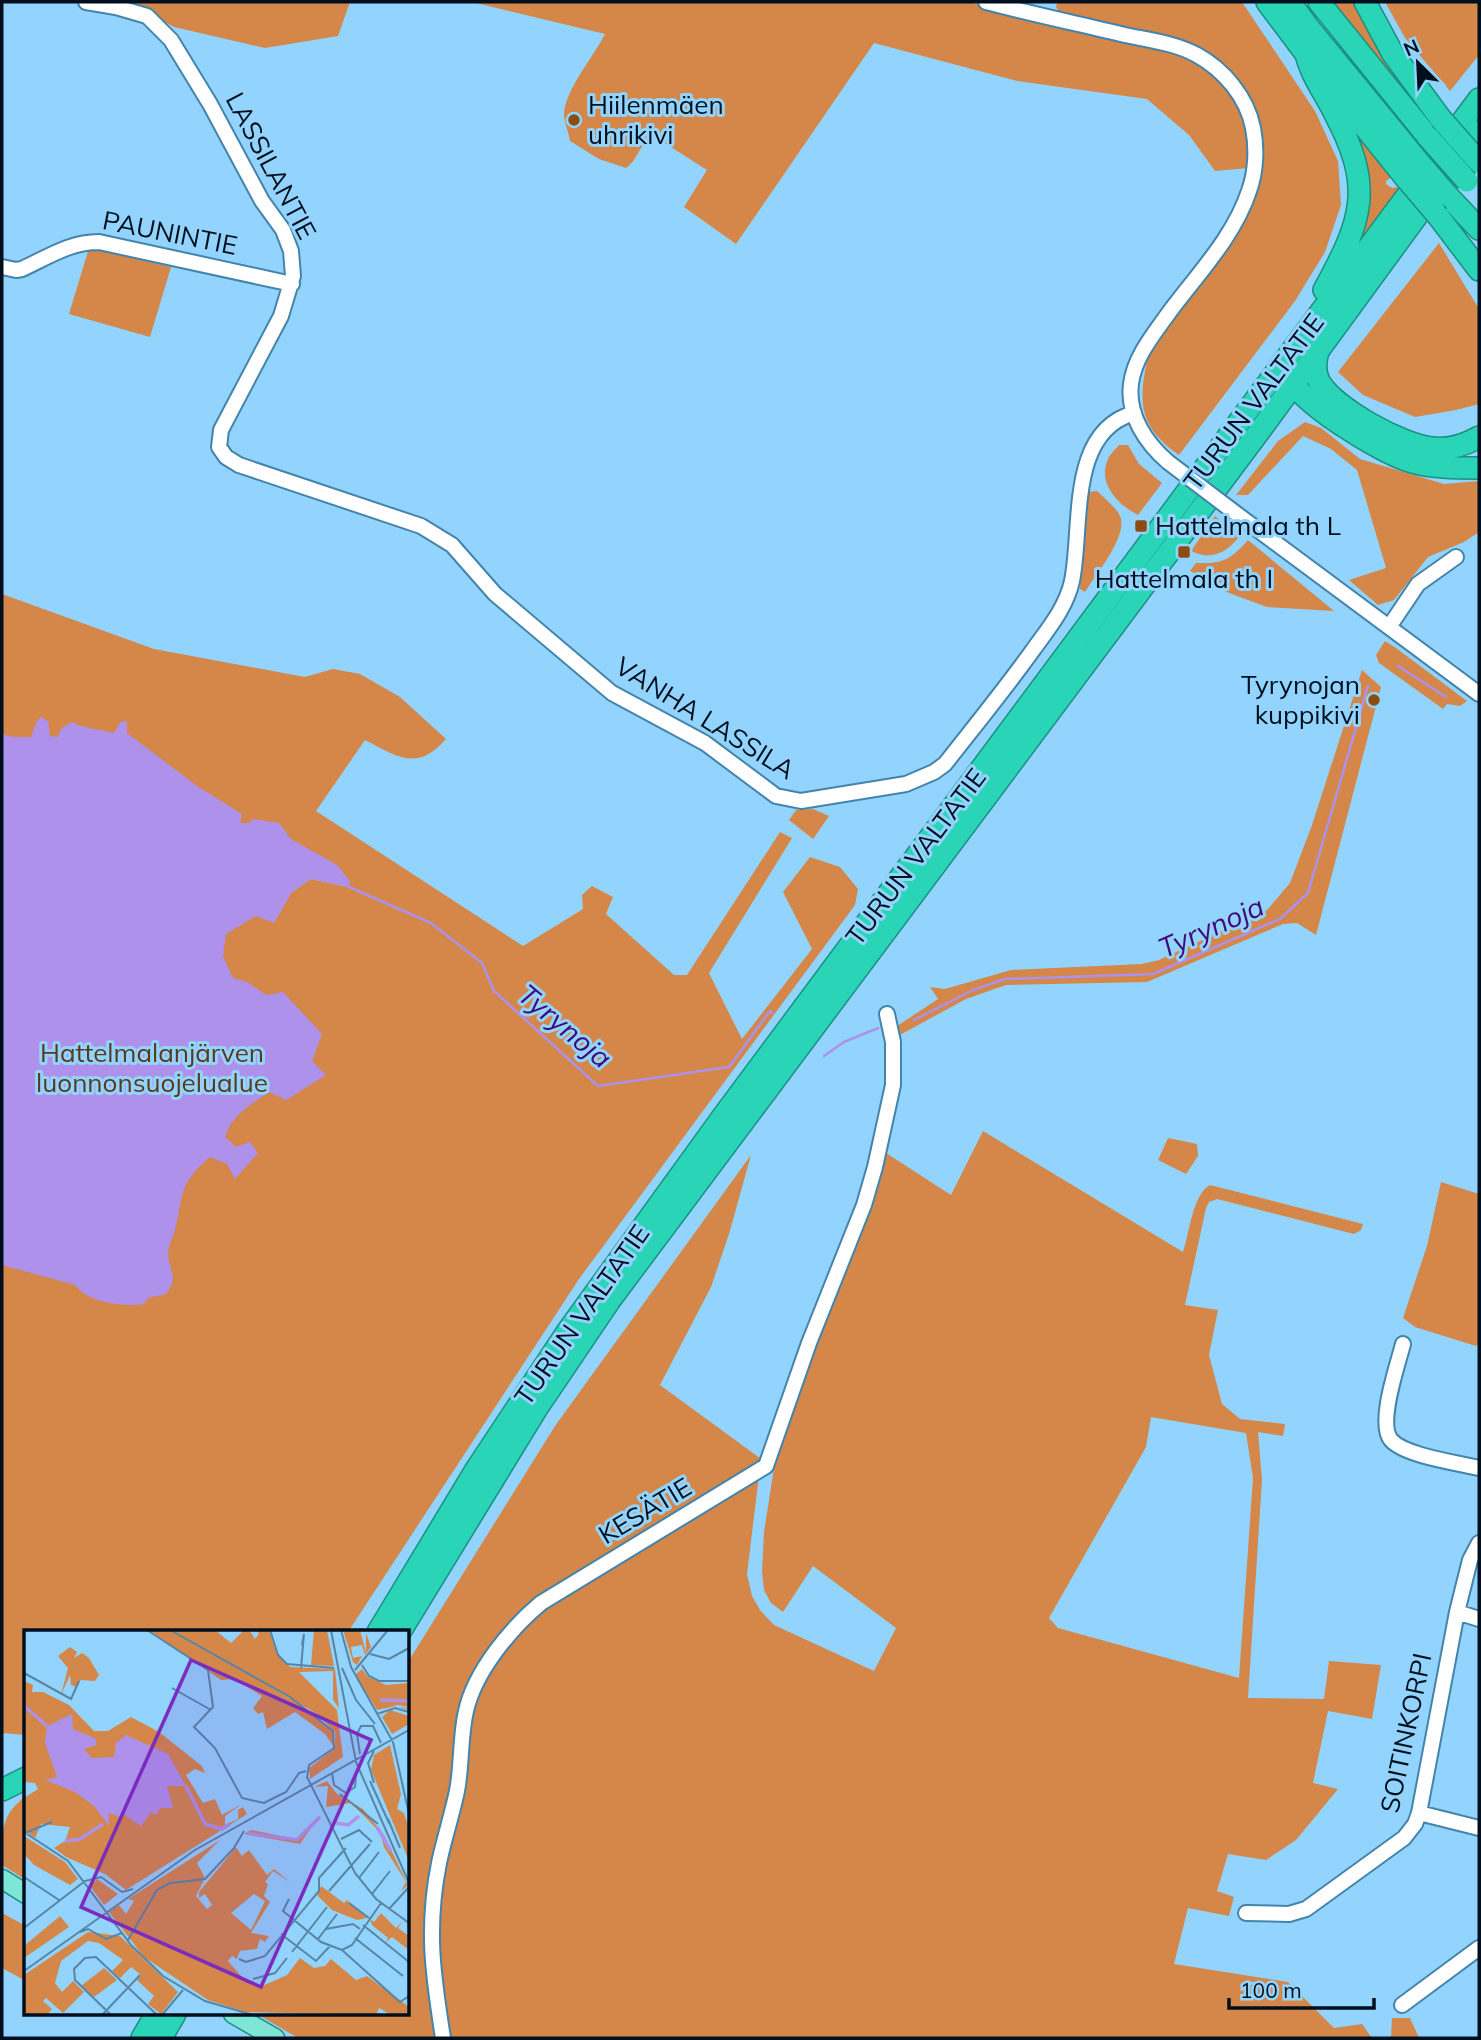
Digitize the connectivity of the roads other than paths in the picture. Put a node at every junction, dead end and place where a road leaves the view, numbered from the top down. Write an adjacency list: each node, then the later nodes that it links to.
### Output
1 (86, 2): 16 (street, LASSILANTIE)
2 (986, 2): 21 (street)
3 (1267, 2): 7 (highway)
4 (1290, 2): 11 (highway)
5 (1318, 2): 12 (highway, bridge)
6 (1365, 2): 10 (highway, bridge)
7 (1306, 54): 11 (highway); 17 (highway)
8 (1479, 99): 17 (highway, TURUN VALTATIE)
9 (1479, 131): 17 (highway, TURUN VALTATIE)
10 (1479, 162)
11 (1411, 168): 13 (highway, bridge); 15 (highway, bridge)
12 (1473, 187)
13 (1479, 229)
14 (2, 267): 16 (street, PAUNINTIE)
15 (1479, 270)
16 (292, 284): 24 (street, LASSILANTIE)
17 (1311, 343): 18 (highway, TURUN VALTATIE); 19 (highway, TURUN VALTATIE); 23 (highway)
18 (1289, 355): 19 (highway); 35 (highway, TURUN VALTATIE)
19 (1292, 385): 20 (highway); 22 (highway, TURUN VALTATIE)
20 (1309, 401): 22 (highway); 25 (highway)
21 (1134, 414): 24 (street, VANHA LASSILA); 27 (street, bridge)
22 (1261, 429): 36 (highway, TURUN VALTATIE)
23 (1479, 437)
24 (219, 447)
25 (1479, 468)
26 (1456, 557): 27 (street)
27 (1389, 627): 28 (street)
28 (1479, 695)
29 (887, 1014): 50 (street, KESÄTIE)
30 (1403, 1344): 31 (street)
31 (1479, 1468)
32 (1479, 1544): 33 (street, SOITINKORPI)
33 (1457, 1612): 34 (street); 39 (street, SOITINKORPI)
34 (1479, 1619)
35 (379, 1630)
36 (401, 1630)
37 (24, 1778): 38 (highway)
38 (2, 1790)
39 (1419, 1813): 40 (street); 43 (street, SOITINKORPI)
40 (1479, 1828)
41 (2, 1879): 42 (main road)
42 (24, 1893)
43 (1246, 1913)
44 (1479, 1948): 45 (street)
45 (1402, 2005)
46 (236, 2016): 49 (main road)
47 (164, 2026): 48 (highway)
48 (142, 2038)
49 (275, 2038)
50 (443, 2038)

